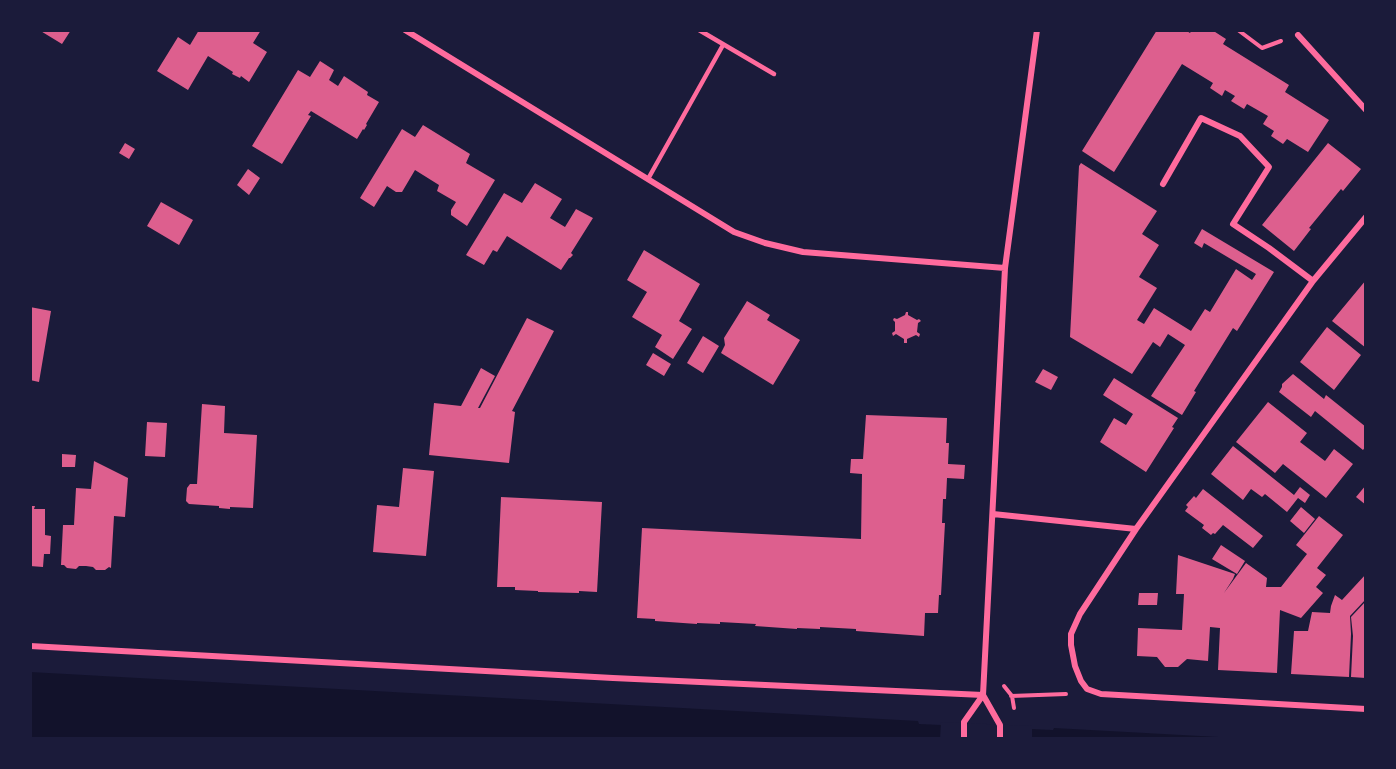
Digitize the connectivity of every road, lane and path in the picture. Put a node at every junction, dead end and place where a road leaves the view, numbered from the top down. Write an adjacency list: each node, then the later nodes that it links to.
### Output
1 (405, 30): 9 (street)
2 (699, 30): 6 (lane)
3 (1037, 30): 12 (street)
4 (1238, 30): 5 (path)
5 (1298, 35): 8 (street)
6 (723, 45): 7 (lane); 9 (lane)
7 (774, 74)
8 (1366, 110)
9 (648, 179): 12 (street)
10 (1163, 184): 13 (street)
11 (1366, 217): 13 (street)
12 (1005, 268): 14 (street)
13 (1313, 281): 15 (street)
14 (993, 514): 15 (street); 18 (street)
15 (1136, 529): 20 (street)
16 (30, 646): 18 (street)
17 (1067, 694): 19 (path)
18 (983, 695): 21 (street); 22 (street)
19 (1012, 696)
20 (1366, 710)
21 (964, 739)
22 (1000, 739)

